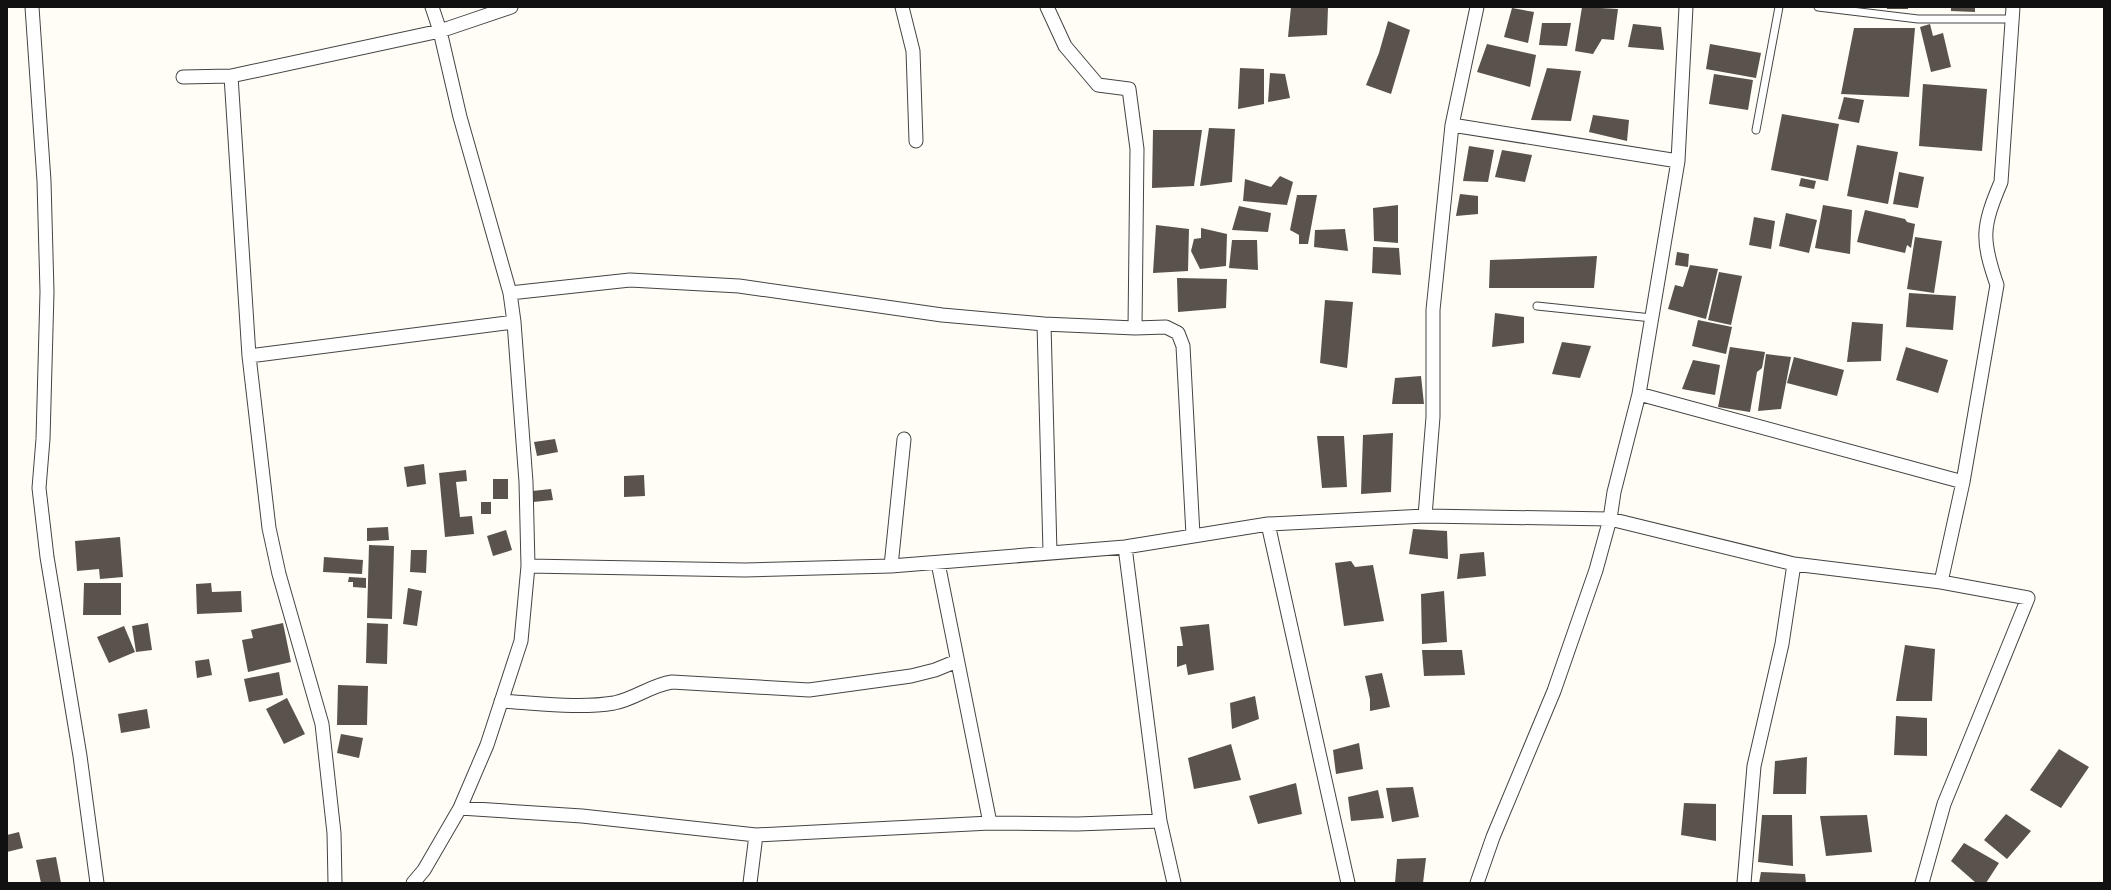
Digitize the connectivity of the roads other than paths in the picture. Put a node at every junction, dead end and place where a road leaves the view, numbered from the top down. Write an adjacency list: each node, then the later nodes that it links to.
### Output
1 (32, 7): 45 (street)
2 (432, 7): 11 (street)
3 (511, 7): 11 (street)
4 (902, 7): 16 (street)
5 (1047, 7): 23 (street)
6 (1477, 7): 14 (street)
7 (1686, 7): 17 (street)
8 (1779, 7): 15 (lane)
9 (1818, 7): 10 (lane)
10 (2013, 13): 27 (street)
11 (440, 31): 13 (street); 18 (street)
12 (183, 76): 13 (street)
13 (231, 76): 24 (street)
14 (1452, 125): 17 (street); 28 (street)
15 (1756, 130)
16 (916, 141)
17 (1678, 161): 20 (street)
18 (510, 293): 21 (street); 22 (street)
19 (1537, 306): 20 (lane)
20 (1652, 318): 25 (street)
21 (514, 322): 24 (street); 36 (street)
22 (1044, 324): 23 (street); 33 (street)
23 (1135, 328): 31 (street)
24 (249, 356): 46 (street)
25 (1639, 394): 27 (street); 29 (street)
26 (904, 439): 37 (street)
27 (1963, 482): 38 (street)
28 (1425, 516): 29 (street); 30 (street)
29 (1610, 519): 35 (street); 51 (street)
30 (1268, 524): 31 (street); 50 (street)
31 (1192, 535): 32 (street)
32 (1125, 547): 33 (street); 42 (street)
33 (1050, 552): 34 (street)
34 (938, 563): 37 (street); 39 (street)
35 (1794, 564): 38 (street); 52 (street)
36 (528, 566): 37 (street); 40 (street)
37 (891, 566)
38 (1940, 582): 53 (street)
39 (958, 661): 40 (street); 43 (street)
40 (501, 701): 41 (street)
41 (460, 808): 44 (street); 47 (street)
42 (1160, 821): 43 (street); 49 (street)
43 (990, 823): 44 (street)
44 (756, 835): 48 (street)
45 (97, 883)
46 (335, 883)
47 (413, 883)
48 (750, 883)
49 (1174, 883)
50 (1348, 883)
51 (1477, 883)
52 (1744, 883)
53 (1922, 883)

